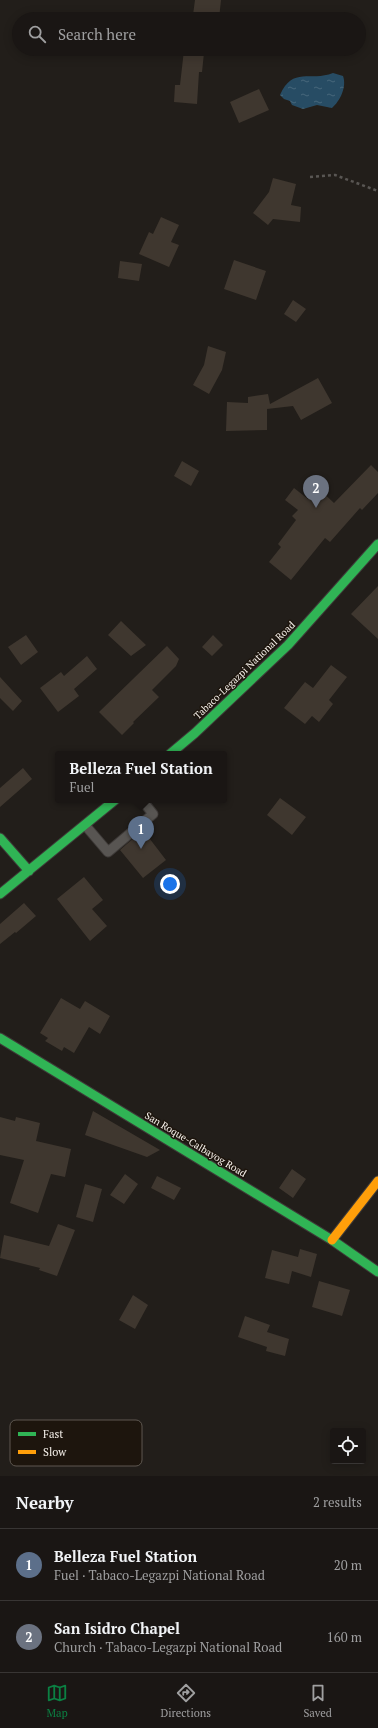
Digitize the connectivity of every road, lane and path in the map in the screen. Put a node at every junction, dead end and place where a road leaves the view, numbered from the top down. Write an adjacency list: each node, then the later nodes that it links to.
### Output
1 (310, 177): 2 (path)
2 (378, 191)
3 (378, 544): 4 (street, Tabaco-Legazpi National Road)
4 (174, 751)
5 (111, 803): 7 (street)
6 (144, 803): 7 (lane)
7 (85, 825): 9 (street)
8 (0, 838): 9 (street)
9 (28, 871): 10 (street)
10 (0, 894)
11 (0, 1038): 13 (street, San Roque-Calbayog Road)
12 (378, 1181): 13 (street)
13 (332, 1240): 14 (street, San Roque-Calbayog Road)
14 (378, 1272)

